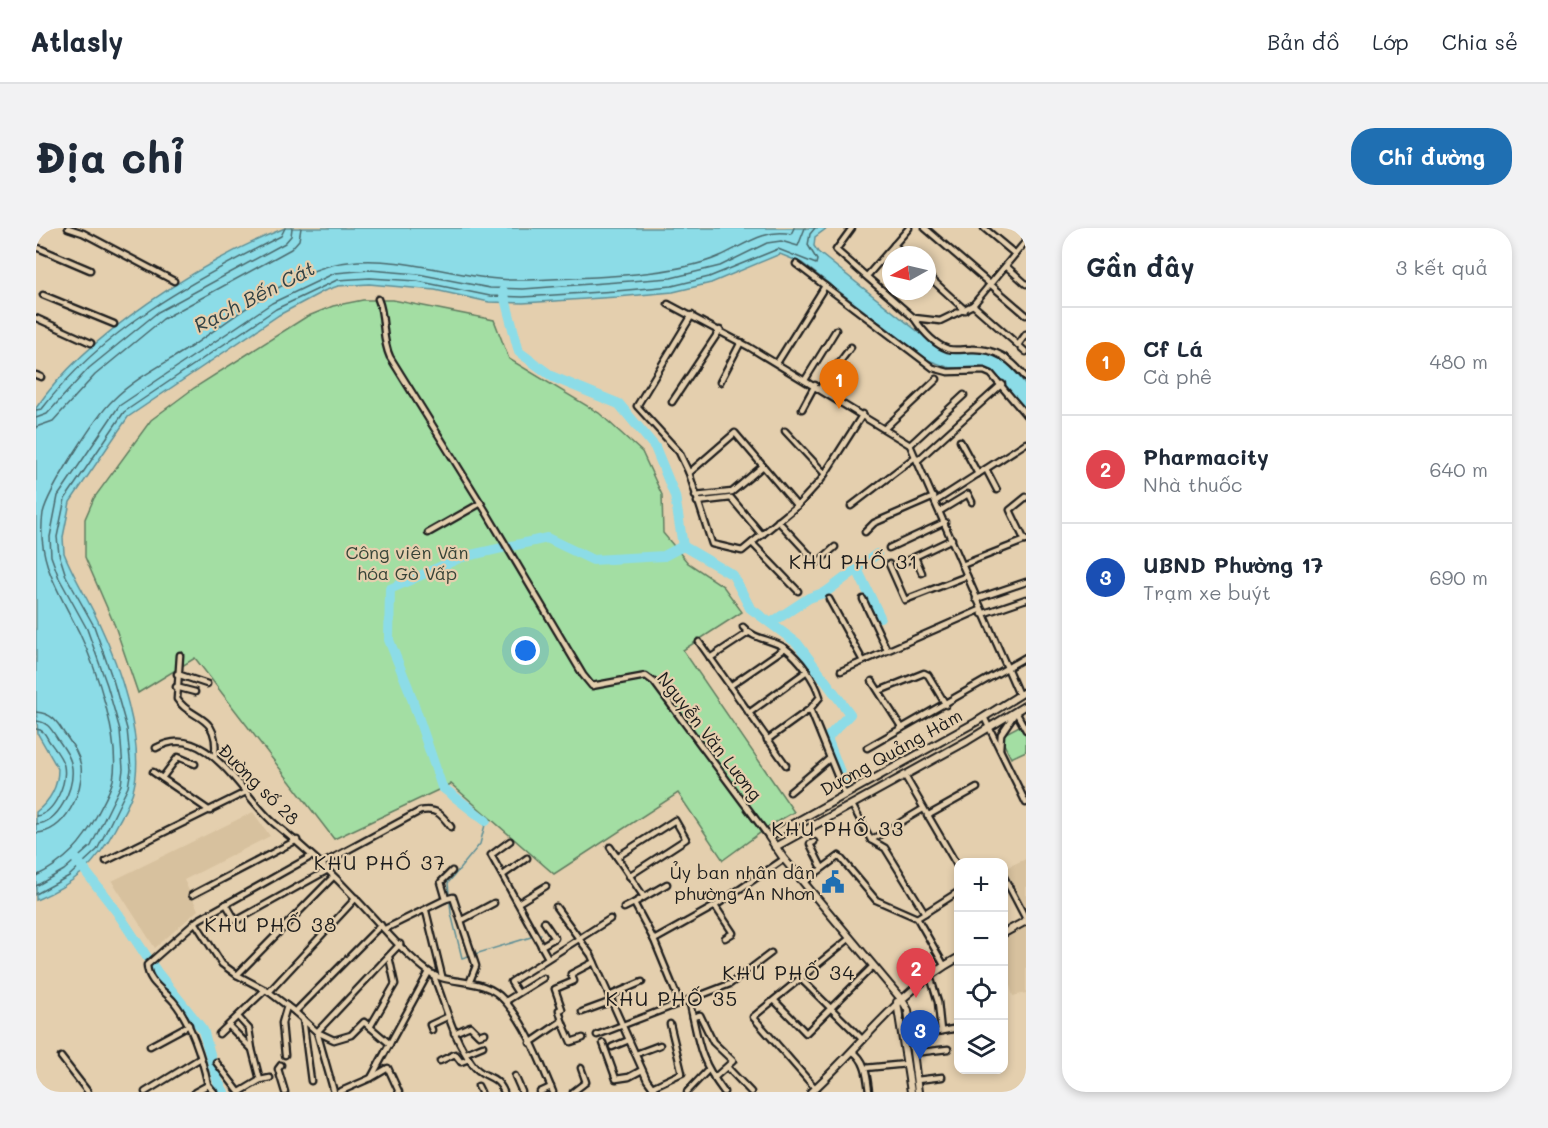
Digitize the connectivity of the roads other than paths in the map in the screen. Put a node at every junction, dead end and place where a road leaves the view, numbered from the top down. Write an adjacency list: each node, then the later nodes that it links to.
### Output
1 (71, 228): 14 (street)
2 (852, 228): 13 (street)
3 (909, 228): 7 (street)
4 (925, 228): 16 (street)
5 (984, 228): 9 (street)
6 (1026, 241): 9 (street)
7 (894, 245): 13 (street)
8 (36, 247): 12 (street)
9 (1015, 254): 11 (street)
10 (796, 264): 18 (street)
11 (1006, 266): 16 (street); 17 (street)
12 (90, 270)
13 (867, 276): 27 (street)
14 (174, 281)
15 (936, 283): 23 (street)
16 (990, 284): 22 (street); 25 (street)
17 (1026, 284)
18 (825, 286): 37 (street); 42 (street)
19 (43, 295): 28 (street)
20 (378, 299): 66 (street)
21 (668, 304): 24 (street)
22 (973, 305): 23 (street); 34 (street)
23 (965, 310): 27 (street)
24 (692, 315): 29 (street); 57 (street)
25 (1026, 315)
26 (36, 318): 33 (street)
27 (914, 318): 38 (street)
28 (114, 324)
29 (720, 330): 32 (street); 45 (street)
30 (836, 330): 40 (street)
31 (1026, 334): 34 (street)
32 (741, 342): 37 (street); 41 (street)
33 (91, 343)
34 (1018, 345): 36 (street)
35 (851, 347): 43 (street)
36 (1026, 352)
37 (777, 363): 40 (street)
38 (1026, 378)
39 (937, 379): 49 (street)
40 (805, 380): 43 (street)
41 (720, 382)
42 (1002, 384): 48 (street); 54 (street)
43 (818, 387): 46 (street); 47 (street)
44 (964, 395): 53 (street)
45 (672, 402)
46 (802, 409)
47 (863, 414): 49 (street); 58 (street)
48 (1026, 415)
49 (885, 428): 53 (street)
50 (785, 431): 58 (street)
51 (960, 441): 59 (street)
52 (1026, 443): 56 (street)
53 (910, 445): 54 (street)
54 (916, 459): 64 (street); 68 (street)
55 (763, 466): 57 (street); 61 (street); 67 (street)
56 (986, 469): 59 (street); 60 (street)
57 (689, 473): 63 (street)
58 (825, 474): 67 (street)
59 (978, 474): 64 (street)
60 (998, 490)
61 (732, 495): 63 (street); 74 (street)
62 (1026, 497): 76 (street)
63 (696, 499): 77 (street)
64 (935, 499): 69 (street); 72 (street)
65 (972, 502): 69 (street)
66 (481, 503): 73 (street); 144 (street, Nguyễn Văn Lượng)
67 (797, 506): 70 (street)
68 (851, 506)
69 (940, 511): 71 (street)
70 (778, 521): 74 (street); 78 (street)
71 (945, 522): 75 (street); 79 (street)
72 (865, 532)
73 (428, 533)
74 (762, 535): 77 (street)
75 (952, 539): 80 (street); 83 (street)
76 (1026, 541): 83 (street)
77 (752, 543): 87 (street)
78 (835, 547)
79 (889, 548)
80 (915, 557): 81 (street); 84 (street)
81 (906, 561)
82 (889, 564): 85 (street)
83 (962, 565): 85 (street)
84 (922, 573)
85 (967, 576): 90 (street)
86 (1026, 582): 90 (street)
87 (798, 591)
88 (830, 599): 101 (street)
89 (863, 599): 97 (street)
90 (976, 599): 92 (street)
91 (1026, 599): 92 (street)
92 (981, 612): 97 (street); 102 (street)
93 (743, 627): 94 (street)
94 (748, 633): 96 (street); 100 (street)
95 (699, 642): 100 (street)
96 (785, 648): 103 (street); 108 (street)
97 (887, 650): 101 (street)
98 (180, 655): 105 (street)
99 (1026, 657): 102 (street)
100 (710, 658): 108 (street)
101 (863, 661): 104 (street)
102 (1006, 667): 113 (street); 114 (street)
103 (807, 671): 116 (street); 118 (street)
104 (841, 671)
105 (177, 674): 107 (street); 109 (street)
106 (872, 681): 110 (street)
107 (207, 684)
108 (730, 686): 118 (street)
109 (176, 687): 112 (street); 127 (street)
110 (879, 691): 114 (street); 120 (street)
111 (1026, 691): 113 (street, Dương Quảng Hàm)
112 (195, 692)
113 (1019, 696): 119 (street, Dương Quảng Hàm)
114 (946, 705): 120 (street)
115 (1026, 705): 117 (street, Dương Quảng Hàm)
116 (810, 709): 123 (street); 128 (street)
117 (1016, 712): 121 (street, Dương Quảng Hàm); 122 (street); 126 (street)
118 (749, 713): 123 (street)
119 (984, 717): 121 (street); 137 (street, Dương Quảng Hàm)
120 (902, 728): 125 (street)
121 (989, 728): 126 (street); 132 (street, Dương Quảng Hàm)
122 (1026, 730)
123 (767, 740): 130 (street)
124 (156, 748): 127 (street, Đường số 28)
125 (867, 748)
126 (1002, 754): 138 (street)
127 (215, 755): 135 (street, Đường số 28)
128 (829, 759): 136 (street); 137 (street)
129 (195, 764): 133 (street)
130 (786, 765)
131 (153, 772): 133 (street)
132 (904, 776): 139 (street, Dương Quảng Hàm); 140 (street)
133 (162, 778): 141 (street)
134 (977, 788): 142 (street)
135 (246, 792): 141 (street); 145 (street, Đường số 28)
136 (790, 792)
137 (845, 795): 144 (street, Dương Quảng Hàm)
138 (1026, 803)
139 (852, 805): 146 (street); 150 (street, Dương Quảng Hàm)
140 (923, 809): 142 (street); 146 (street)
141 (210, 811): 156 (street)
142 (927, 816): 155 (street)
143 (451, 827): 157 (street)
144 (769, 837): 150 (street, Nguyễn Văn Lượng)
145 (297, 840): 151 (street, Đường số 28); 169 (street)
146 (871, 840): 181 (street)
147 (510, 841): 161 (street)
148 (813, 842): 158 (street)
149 (610, 847): 152 (street)
150 (776, 847): 154 (street, Nguyễn Văn Lượng)
151 (312, 856): 157 (street, Đường số 28); 176 (street)
152 (617, 857): 162 (street); 162 (street)
153 (527, 858): 161 (street)
154 (783, 859): 164 (street, Nguyễn Văn Lượng); 177 (street)
155 (954, 860)
156 (106, 861)
157 (320, 865): 159 (street, Đường số 28)
158 (822, 868): 164 (street); 182 (street)
159 (326, 871): 163 (street, Đường số 28); 176 (street)
160 (452, 871): 172 (street)
161 (503, 875): 174 (street)
162 (630, 876): 170 (street)
163 (333, 877): 171 (street, Đường số 28); 204 (street)
164 (804, 882): 192 (street, Nguyễn Văn Lượng)
165 (667, 884): 170 (street)
166 (1008, 885): 185 (street)
167 (546, 886): 174 (street)
168 (954, 894): 181 (street)
169 (192, 895)
170 (644, 897): 175 (street)
171 (356, 898): 188 (street, Đường số 28); 211 (street)
172 (446, 899): 180 (street); 184 (street)
173 (494, 903): 184 (street)
174 (518, 903): 195 (street)
175 (634, 903): 179 (street); 193 (street)
176 (226, 904): 186 (street)
177 (716, 906): 191 (street); 193 (street)
178 (556, 907): 190 (street)
179 (624, 908)
180 (426, 911): 188 (street); 205 (street)
181 (924, 913): 182 (street)
182 (917, 918): 201 (street)
183 (610, 919): 190 (street)
184 (462, 920): 209 (street)
185 (1026, 920): 189 (street)
186 (195, 922): 204 (street); 229 (street)
187 (543, 922): 195 (street)
188 (383, 927): 194 (street, Đường số 28); 221 (street)
189 (1008, 931)
190 (579, 937): 197 (street); 200 (street)
191 (725, 938)
192 (850, 938): 202 (street, Nguyễn Văn Lượng); 208 (street)
193 (654, 940): 218 (street)
194 (400, 944): 198 (street); 203 (street, Đường số 28)
195 (541, 946): 197 (street)
196 (771, 953): 214 (street)
197 (547, 956): 212 (street)
198 (389, 957): 232 (street); 236 (street)
199 (954, 960): 201 (street)
200 (594, 962): 213 (street); 227 (street)
201 (944, 965): 206 (street)
202 (873, 966): 217 (street, Nguyễn Văn Lượng); 220 (street)
203 (431, 973): 205 (street); 223 (street); 247 (street)
204 (237, 975): 211 (street)
205 (442, 976): 209 (street)
206 (930, 976): 217 (street); 235 (street)
207 (543, 978): 212 (street)
208 (801, 979): 216 (street); 220 (street)
209 (470, 981): 215 (street)
210 (642, 982): 213 (street)
211 (267, 991): 219 (street); 225 (street)
212 (518, 993): 215 (street)
213 (611, 998): 222 (street); 230 (street)
214 (689, 1000): 218 (street); 224 (street)
215 (506, 1001): 245 (street)
216 (775, 1001): 220 (street); 283 (street)
217 (900, 1002): 241 (street); 244 (street); 264 (street)
218 (680, 1003): 230 (street)
219 (287, 1006): 221 (street); 258 (street)
220 (830, 1007): 244 (street)
221 (295, 1012): 226 (street)
222 (582, 1012)
223 (447, 1017): 234 (street); 237 (street)
224 (693, 1017): 267 (street); 270 (street)
225 (239, 1018): 231 (street); 252 (street)
226 (303, 1018): 236 (street); 278 (street)
227 (562, 1021): 242 (street); 245 (street)
228 (670, 1024): 281 (street)
229 (189, 1025): 249 (street); 260 (street)
230 (623, 1025): 240 (street); 243 (street)
231 (229, 1026): 239 (street); 252 (street)
232 (370, 1027): 236 (street); 247 (street)
233 (954, 1029): 235 (street)
234 (432, 1030)
235 (941, 1031): 241 (street)
236 (317, 1032): 290 (street)
237 (454, 1033): 238 (street); 255 (street)
238 (485, 1033)
239 (219, 1034)
240 (597, 1035)
241 (911, 1037): 256 (street)
242 (583, 1038)
243 (629, 1040): 251 (street); 257 (street)
244 (863, 1040): 254 (street)
245 (530, 1043): 282 (street)
246 (603, 1043): 269 (street)
247 (390, 1044): 274 (street)
248 (660, 1045): 257 (street)
249 (150, 1046)
250 (483, 1046): 255 (street)
251 (612, 1047)
252 (252, 1049): 276 (street)
253 (948, 1049): 256 (street)
254 (852, 1051): 268 (street); 283 (street)
255 (466, 1053): 261 (street)
256 (913, 1053): 277 (street)
257 (636, 1054): 269 (street)
258 (285, 1055)
259 (61, 1056): 284 (street)
260 (199, 1059): 279 (street); 285 (street)
261 (469, 1059): 262 (street); 293 (street)
262 (440, 1061)
263 (216, 1062): 288 (street)
264 (907, 1064): 268 (street); 302 (street)
265 (281, 1065): 289 (street)
266 (581, 1068): 296 (street)
267 (728, 1068): 275 (street); 300 (street)
268 (865, 1068): 301 (street)
269 (642, 1070): 281 (street)
270 (708, 1070): 275 (street); 298 (street)
271 (515, 1076): 294 (street)
272 (942, 1077): 277 (street)
273 (270, 1078): 276 (street)
274 (371, 1078): 290 (street); 291 (street)
275 (714, 1078): 299 (street)
276 (260, 1080): 288 (street)
277 (917, 1080): 303 (street)
278 (311, 1081)
279 (208, 1085): 286 (street); 287 (street)
280 (478, 1086): 292 (street)
281 (654, 1089): 297 (street)
282 (552, 1090): 295 (street)
283 (813, 1090)
284 (88, 1092)
285 (145, 1092)
286 (195, 1092)
287 (214, 1092)
288 (238, 1092)
289 (285, 1092)
290 (339, 1092)
291 (399, 1092)
292 (480, 1092)
293 (504, 1092)
294 (522, 1092)
295 (540, 1092)
296 (573, 1092)
297 (648, 1092)
298 (687, 1092)
299 (724, 1092)
300 (751, 1092)
301 (869, 1092)
302 (911, 1092)
303 (918, 1092)

